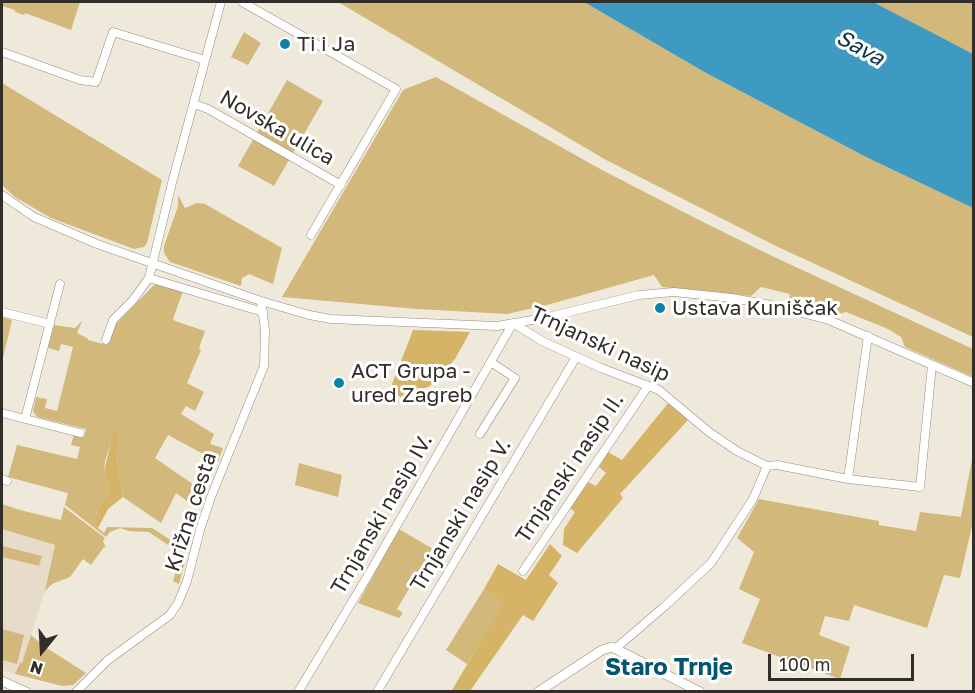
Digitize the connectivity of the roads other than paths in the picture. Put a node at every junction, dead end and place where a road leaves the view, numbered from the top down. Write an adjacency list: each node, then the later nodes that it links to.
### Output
1 (221, 2): 4 (street, Novska ulica)
2 (242, 2): 6 (street, Novska ulica)
3 (2, 52): 4 (street)
4 (205, 60): 5 (street, Novska ulica)
5 (194, 104): 6 (street, Novska ulica); 9 (street, Novska ulica)
6 (341, 185): 8 (street, Novska ulica)
7 (2, 195): 9 (street, Trnjanski nasip)
8 (311, 235)
9 (153, 264): 10 (street); 12 (street, Trnjanski nasip)
10 (149, 278): 14 (street); 18 (street)
11 (60, 284): 16 (street)
12 (261, 301): 14 (street, Križna cesta); 15 (street, Trnjanski nasip)
13 (2, 312): 16 (street)
14 (263, 312): 34 (street, Križna cesta)
15 (513, 323): 17 (street, Trnjanski nasip); 19 (street, Trnjanski nasip); 20 (street, Trnjanski nasip IV.)
16 (50, 324): 25 (street)
17 (868, 336): 21 (street, Trnjanski nasip); 29 (street)
18 (106, 340)
19 (576, 357): 23 (street, Trnjanski nasip); 36 (street, Trnjanski nasip V.)
20 (492, 363): 27 (street); 35 (street, Trnjanski nasip IV.)
21 (932, 365): 22 (street, Trnjanski nasip); 29 (street, Trnjanski nasip)
22 (974, 383)
23 (648, 386): 28 (street, Trnjanski nasip); 30 (street, Trnjanski nasip II.)
24 (2, 413): 25 (street)
25 (25, 419): 26 (street)
26 (80, 433)
27 (480, 434)
28 (767, 466): 29 (street, Trnjanski nasip); 31 (street)
29 (848, 478)
30 (523, 571)
31 (616, 648): 37 (street); 38 (street)
32 (2, 681): 33 (street)
33 (23, 690)
34 (76, 692)
35 (298, 692)
36 (377, 692)
37 (538, 692)
38 (700, 692)

